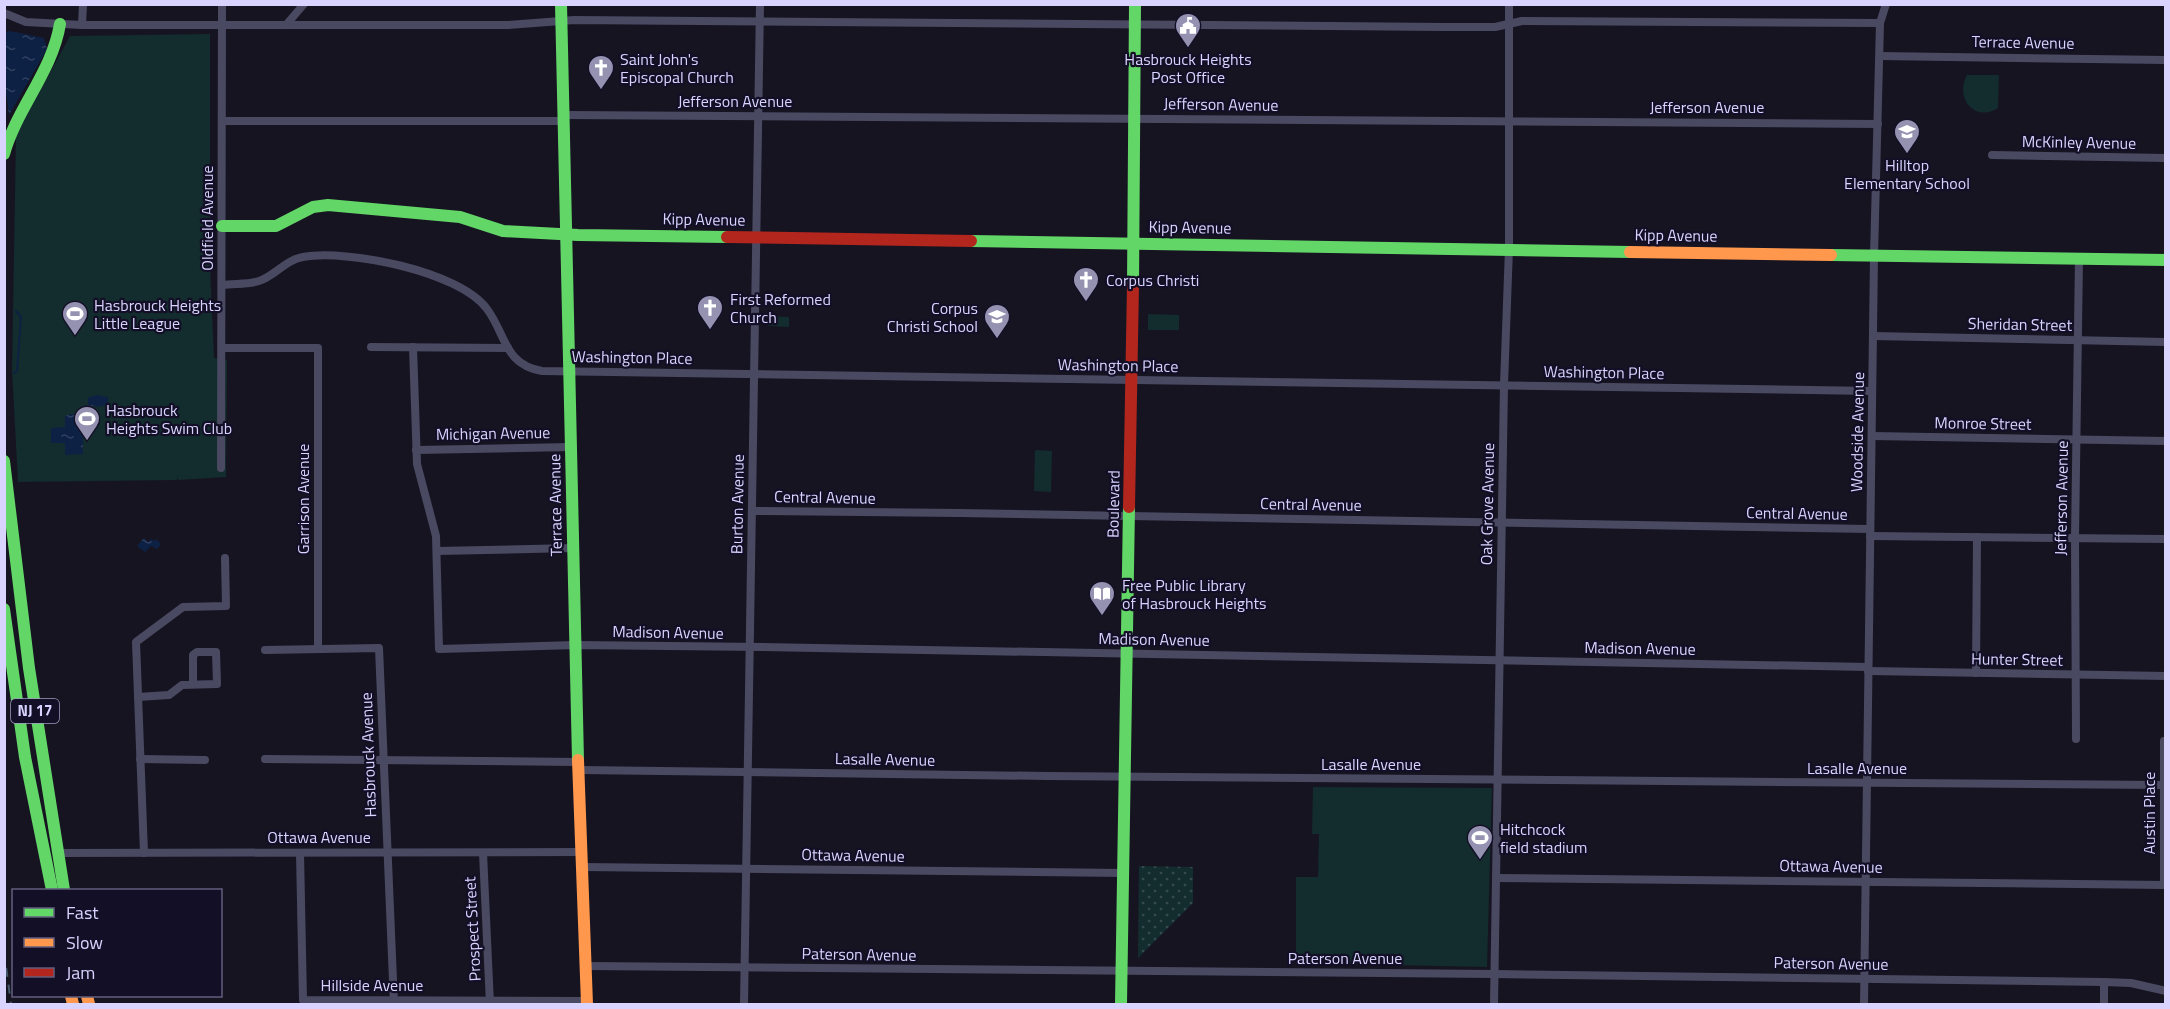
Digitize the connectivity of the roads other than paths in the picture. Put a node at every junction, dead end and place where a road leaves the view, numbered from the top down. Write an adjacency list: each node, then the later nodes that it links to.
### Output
1 (83, 4): 16 (street)
2 (222, 4): 17 (street, Oldfield Avenue)
3 (304, 4): 14 (street)
4 (561, 4): 10 (main road, Terrace Avenue)
5 (760, 4): 11 (street, Burton Avenue)
6 (1135, 4): 15 (main road, Boulevard)
7 (1509, 4): 18 (street, Oak Grove Avenue)
8 (1886, 4): 12 (street, Woodside Avenue)
9 (4, 13): 13 (street)
10 (561, 22): 11 (street); 14 (street); 22 (main road, Terrace Avenue)
11 (760, 22): 15 (street); 21 (street, Burton Avenue)
12 (1880, 23): 18 (street); 19 (street, Woodside Avenue)
13 (60, 24): 16 (street); 27 (main road)
14 (286, 24): 17 (street)
15 (1135, 24): 18 (street); 23 (main road, Boulevard)
16 (82, 25): 17 (street)
17 (222, 25): 24 (street, Oldfield Avenue)
18 (1509, 25): 25 (street, Oak Grove Avenue)
19 (1880, 56): 20 (street, Terrace Avenue); 26 (street, Woodside Avenue)
20 (2166, 60)
21 (760, 116): 22 (street, Jefferson Avenue); 23 (street, Jefferson Avenue); 32 (street, Burton Avenue)
22 (564, 118): 24 (street, Jefferson Avenue); 31 (main road, Terrace Avenue)
23 (1134, 118): 25 (street, Jefferson Avenue); 33 (main road, Boulevard)
24 (222, 121): 30 (street, Oldfield Avenue)
25 (1510, 121): 26 (street, Jefferson Avenue); 34 (street, Oak Grove Avenue)
26 (1878, 124): 35 (street, Woodside Avenue)
27 (4, 154)
28 (1992, 155): 29 (street, McKinley Avenue)
29 (2166, 158)
30 (222, 226): 31 (main road, Kipp Avenue); 38 (street, Oldfield Avenue)
31 (567, 234): 32 (main road, Kipp Avenue); 46 (main road, Terrace Avenue)
32 (751, 237): 33 (main road, Kipp Avenue); 47 (street, Burton Avenue)
33 (1134, 243): 34 (main road, Kipp Avenue); 48 (main road, Boulevard)
34 (1509, 248): 35 (main road, Kipp Avenue); 49 (street, Oak Grove Avenue)
35 (1874, 256): 36 (main road, Kipp Avenue); 39 (street, Woodside Avenue)
36 (2079, 258): 37 (main road, Kipp Avenue); 40 (street, Jefferson Avenue)
37 (2166, 260)
38 (222, 285): 44 (street, Oldfield Avenue); 45 (street)
39 (1873, 336): 40 (street, Sheridan Street); 50 (street, Woodside Avenue)
40 (2078, 340): 41 (street, Sheridan Street); 52 (street, Jefferson Avenue)
41 (2166, 342)
42 (371, 347): 43 (street)
43 (414, 347): 45 (street); 55 (street)
44 (222, 348): 57 (street, Oldfield Avenue); 71 (street, Garrison Avenue)
45 (507, 348): 46 (street, Washington Place)
46 (570, 371): 47 (street, Washington Place); 54 (main road, Terrace Avenue)
47 (754, 374): 48 (street, Washington Place); 58 (street, Burton Avenue)
48 (1131, 380): 49 (street, Washington Place); 59 (main road, Boulevard)
49 (1504, 385): 50 (street, Washington Place); 60 (street, Oak Grove Avenue)
50 (1872, 392): 51 (street, Woodside Avenue)
51 (1872, 436): 52 (street, Monroe Street); 61 (street, Woodside Avenue)
52 (2076, 439): 53 (street, Monroe Street); 63 (street, Jefferson Avenue)
53 (2166, 441)
54 (571, 447): 55 (street, Michigan Avenue); 65 (main road, Terrace Avenue)
55 (416, 450): 66 (street)
56 (4, 461): 95 (main road, NJ 17)
57 (221, 468)
58 (752, 511): 59 (street, Central Avenue); 70 (street, Burton Avenue)
59 (1129, 517): 60 (street, Central Avenue); 73 (main road, Boulevard)
60 (1502, 522): 61 (street, Central Avenue); 74 (street, Oak Grove Avenue)
61 (1870, 532): 62 (street, Central Avenue); 75 (street, Woodside Avenue)
62 (1977, 537): 63 (street, Central Avenue); 76 (street)
63 (2075, 538): 64 (street, Central Avenue); 77 (street, Jefferson Avenue)
64 (2166, 539)
65 (573, 548): 66 (street); 69 (main road, Terrace Avenue)
66 (437, 551): 69 (street, Madison Avenue)
67 (225, 558): 80 (street)
68 (4, 609): 105 (main road, NJ 17)
69 (575, 645): 70 (street, Madison Avenue); 87 (main road, Terrace Avenue)
70 (750, 648): 73 (street, Madison Avenue); 88 (street, Burton Avenue)
71 (318, 649): 72 (street); 86 (street, Hasbrouck Avenue)
72 (265, 650)
73 (1127, 654): 74 (street, Madison Avenue); 89 (main road, Boulevard)
74 (1500, 661): 75 (street, Madison Avenue); 90 (street, Oak Grove Avenue)
75 (1868, 669): 76 (street, Hunter Street); 91 (street, Woodside Avenue)
76 (1976, 673): 77 (street, Hunter Street)
77 (2075, 675): 78 (street, Hunter Street); 81 (street, Jefferson Avenue)
78 (2166, 676)
79 (193, 684): 79 (street); 80 (street)
80 (138, 697): 83 (street)
81 (2076, 739)
82 (2164, 741): 92 (street, Austin Place)
83 (140, 759): 85 (street); 96 (street)
84 (265, 759): 86 (street, Lasalle Avenue)
85 (205, 760)
86 (382, 761): 87 (street, Lasalle Avenue); 93 (street, Hasbrouck Avenue)
87 (578, 766): 88 (street, Lasalle Avenue); 94 (main road, Terrace Avenue)
88 (748, 772): 89 (street, Lasalle Avenue); 100 (street, Burton Avenue)
89 (1125, 777): 90 (street, Lasalle Avenue); 101 (main road, Boulevard)
90 (1498, 780): 91 (street, Lasalle Avenue); 102 (street, Oak Grove Avenue)
91 (1866, 783): 92 (street, Lasalle Avenue); 103 (street, Woodside Avenue)
92 (2164, 785): 104 (street, Austin Place)
93 (387, 852): 97 (street, Ottawa Avenue); 98 (street, Ottawa Avenue); 114 (street, Hasbrouck Avenue)
94 (582, 852): 98 (street, Ottawa Avenue); 99 (main road, Terrace Avenue)
95 (57, 853): 96 (street, Ottawa Avenue); 106 (main road, NJ 17)
96 (144, 853): 97 (street, Ottawa Avenue)
97 (300, 853): 114 (street, Hillside Avenue)
98 (483, 853): 115 (street, Prospect Street)
99 (582, 867): 100 (street, Ottawa Avenue); 107 (main road, Terrace Avenue)
100 (747, 869): 101 (street, Ottawa Avenue); 108 (street, Burton Avenue)
101 (1123, 873): 109 (main road, Boulevard)
102 (1496, 878): 103 (street, Ottawa Avenue); 110 (street, Oak Grove Avenue)
103 (1866, 882): 104 (street, Ottawa Avenue); 111 (street, Woodside Avenue)
104 (2165, 885)
105 (52, 889)
106 (64, 889)
107 (586, 966): 108 (street, Paterson Avenue); 116 (main road, Terrace Avenue)
108 (745, 967): 109 (street, Paterson Avenue); 117 (street, Burton Avenue)
109 (1122, 972): 110 (street, Paterson Avenue); 118 (main road, Boulevard)
110 (1494, 974): 111 (street, Paterson Avenue); 119 (street, Oak Grove Avenue)
111 (1865, 979): 112 (street, Paterson Avenue); 120 (street, Woodside Avenue)
112 (2104, 982): 113 (street, Paterson Avenue); 121 (street)
113 (2166, 991)
114 (394, 1003): 115 (street, Hillside Avenue)
115 (490, 1003): 116 (street, Hillside Avenue)
116 (587, 1003)
117 (744, 1005)
118 (1121, 1005)
119 (1494, 1005)
120 (1864, 1005)
121 (2104, 1005)

